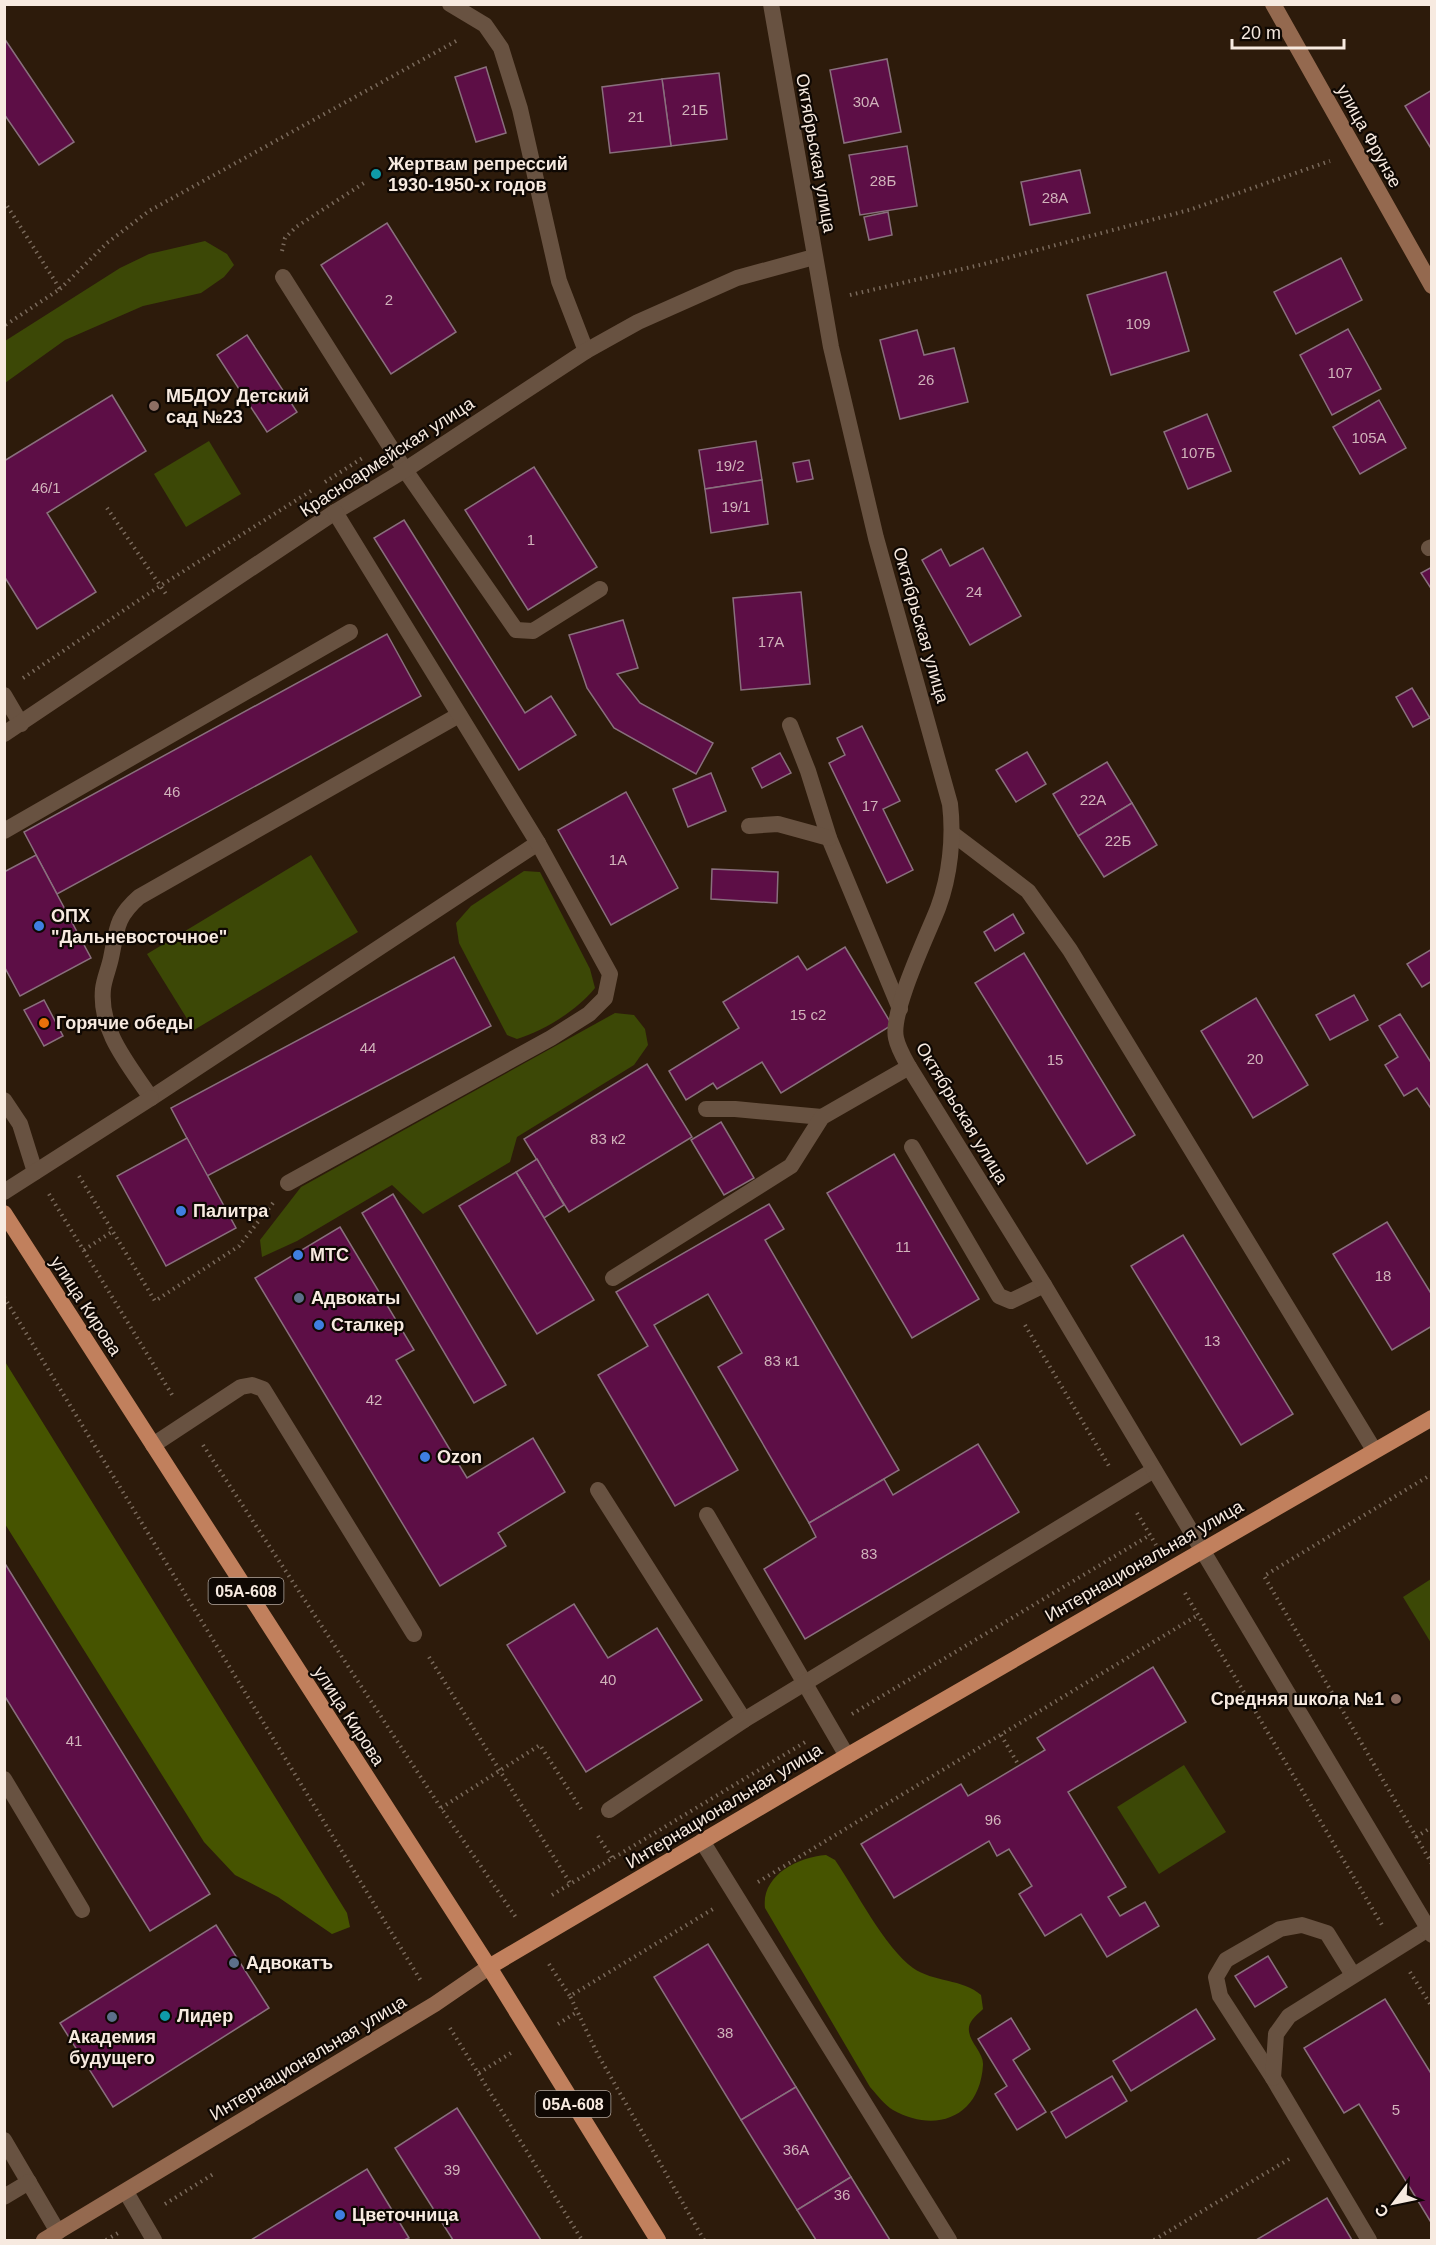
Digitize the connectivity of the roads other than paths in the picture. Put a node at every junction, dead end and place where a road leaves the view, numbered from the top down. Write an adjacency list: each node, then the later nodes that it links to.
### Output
1 (450, 4): 7 (street)
2 (771, 4): 4 (street, Октябрьская улица)
3 (1273, 4): 6 (main road, улица Фрунзе)
4 (814, 256): 7 (street, Красноармейская улица); 19 (street, Октябрьская улица)
5 (283, 277): 8 (street)
6 (1431, 286)
7 (586, 351): 8 (street, Красноармейская улица)
8 (405, 470): 9 (street, Красноармейская улица); 10 (street)
9 (335, 512): 13 (street); 14 (street, Красноармейская улица)
10 (600, 589)
11 (350, 632): 18 (street)
12 (9, 690): 14 (street)
13 (459, 715): 21 (street); 24 (street)
14 (21, 724): 16 (street, Красноармейская улица)
15 (790, 725): 20 (street)
16 (4, 734)
17 (749, 826): 20 (street)
18 (4, 831)
19 (953, 834): 22 (street, Октябрьская улица); 37 (street)
20 (829, 838): 22 (street)
21 (538, 843): 24 (street); 30 (street)
22 (900, 1008): 23 (street, Октябрьская улица)
23 (909, 1067): 27 (street); 34 (street, Октябрьская улица)
24 (150, 1098): 29 (street)
25 (4, 1100): 29 (street)
26 (706, 1109): 27 (street)
27 (822, 1117): 33 (street)
28 (912, 1147): 34 (street)
29 (35, 1172): 31 (street)
30 (288, 1183)
31 (4, 1192)
32 (4, 1213): 36 (main road, улица Кирова / 05А-608)
33 (613, 1278)
34 (1044, 1284): 38 (street, Октябрьская улица)
35 (1431, 1418): 37 (main road, Интернациональная улица)
36 (153, 1445): 42 (street); 51 (main road, улица Кирова / 05А-608)
37 (1374, 1450): 41 (main road, Интернациональная улица)
38 (1154, 1470): 41 (street, Октябрьская улица); 43 (street)
39 (598, 1490): 44 (street)
40 (707, 1515): 43 (street)
41 (1201, 1550): 45 (main road, Интернациональная улица); 50 (street, Октябрьская улица)
42 (414, 1634)
43 (804, 1684): 44 (street); 45 (street)
44 (744, 1720): 47 (street)
45 (848, 1756): 48 (main road, Интернациональная улица)
46 (4, 1779): 49 (street)
47 (609, 1810)
48 (702, 1840): 51 (main road, Интернациональная улица); 62 (street)
49 (82, 1910)
50 (1430, 1932): 52 (street)
51 (489, 1967): 56 (main road, Интернациональная улица); 61 (main road, улица Кирова / 05А-608)
52 (1353, 1975): 53 (street); 53 (street)
53 (1273, 2078): 63 (street)
54 (4, 2140): 55 (street)
55 (29, 2182): 57 (street); 58 (street)
56 (126, 2192): 58 (main road, Интернациональная улица); 60 (street)
57 (4, 2197)
58 (58, 2232): 59 (main road, Интернациональная улица)
59 (44, 2241)
60 (154, 2241)
61 (658, 2241)
62 (949, 2241)
63 (1369, 2241)

